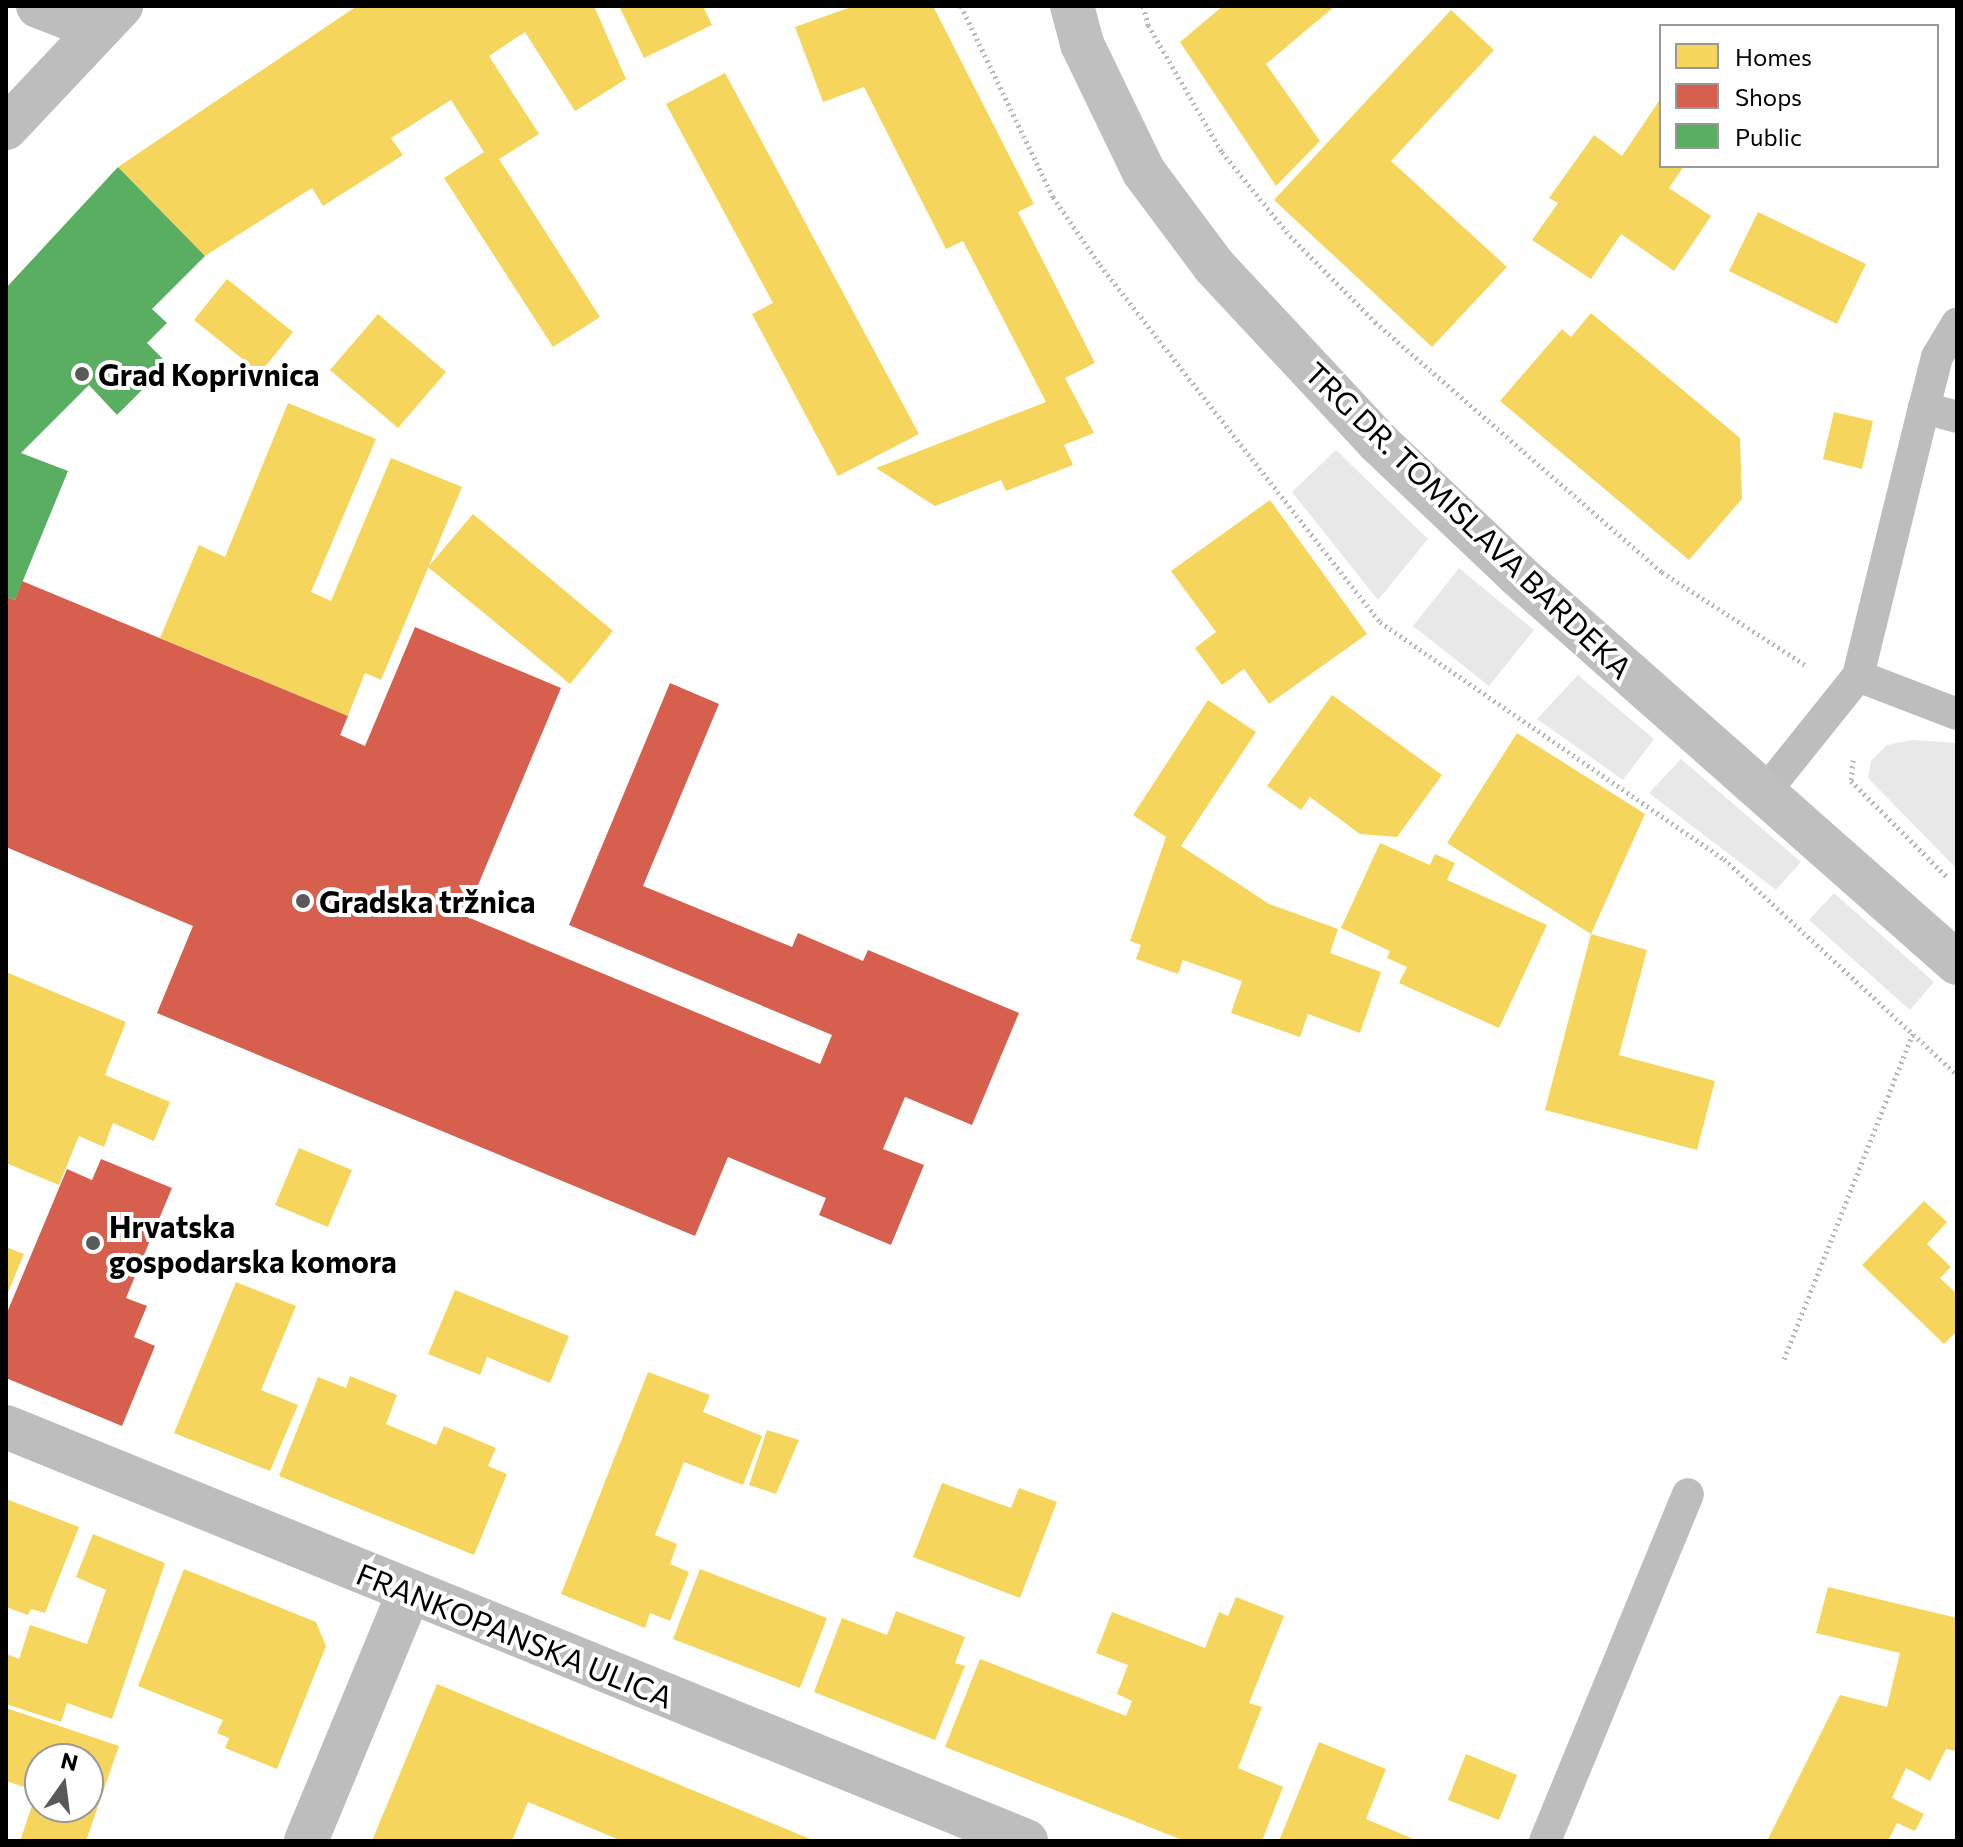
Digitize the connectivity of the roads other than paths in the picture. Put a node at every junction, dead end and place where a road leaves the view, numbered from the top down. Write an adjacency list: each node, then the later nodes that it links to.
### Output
1 (38, 6): 3 (street)
2 (1072, 6): 10 (main road, TRG DR. TOMISLAVA BARDEKA)
3 (109, 17): 4 (street)
4 (6, 128)
5 (1957, 324): 6 (lane)
6 (1924, 408): 7 (lane); 8 (lane)
7 (1957, 417)
8 (1852, 684): 9 (lane); 10 (lane)
9 (1957, 714)
10 (1765, 792): 11 (main road, TRG DR. TOMISLAVA BARDEKA)
11 (1957, 963)
12 (6, 1427): 14 (street, FRANKOPANSKA ULICA)
13 (1688, 1494): 17 (lane)
14 (409, 1592): 15 (street, FRANKOPANSKA ULICA); 16 (street)
15 (1018, 1840)
16 (306, 1841)
17 (1545, 1841)

